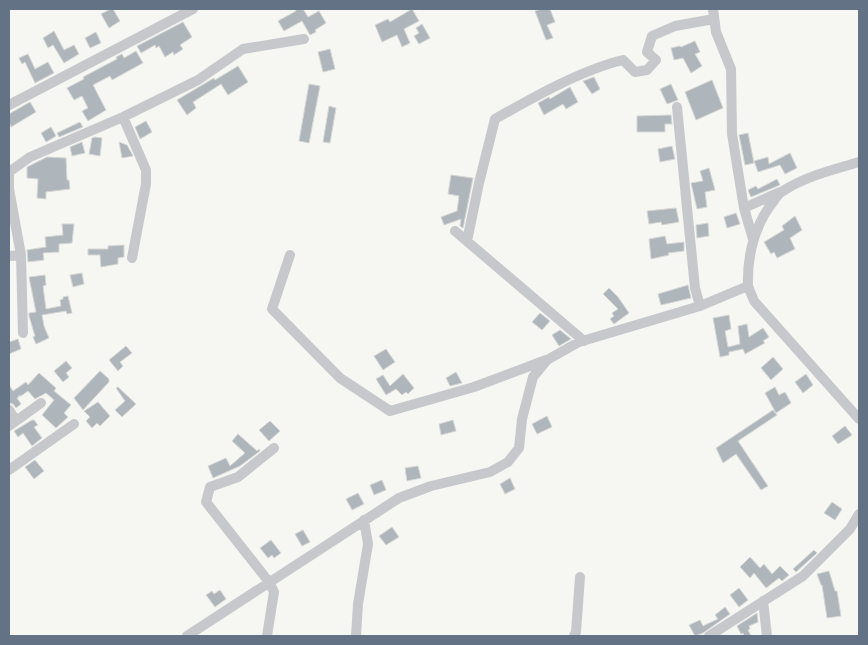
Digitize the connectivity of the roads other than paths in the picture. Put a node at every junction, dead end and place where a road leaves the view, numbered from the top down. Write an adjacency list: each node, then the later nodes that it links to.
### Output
1 (193, 9): 4 (street)
2 (714, 14): 10 (street); 13 (street)
3 (304, 38): 6 (street)
4 (9, 106)
5 (677, 107): 19 (street)
6 (123, 117): 8 (street); 17 (street)
7 (859, 162): 9 (street)
8 (9, 172): 14 (street)
9 (780, 192): 10 (street); 12 (street)
10 (744, 208): 12 (street)
11 (455, 231): 13 (street)
12 (753, 239): 18 (street)
13 (467, 241): 21 (street)
14 (21, 255): 16 (street); 20 (street)
15 (290, 255): 22 (street)
16 (9, 256)
17 (132, 258)
18 (748, 286): 19 (street); 25 (street)
19 (700, 306): 21 (street)
20 (23, 333)
21 (584, 340): 22 (street)
22 (547, 360): 31 (street)
23 (41, 403): 26 (street)
24 (9, 410): 26 (street)
25 (859, 420)
26 (13, 424)
27 (74, 424): 29 (street)
28 (274, 448): 33 (street)
29 (9, 470)
30 (859, 514): 34 (street)
31 (364, 520): 33 (street); 37 (street)
32 (580, 577): 38 (street)
33 (269, 582): 35 (street); 36 (street)
34 (763, 601): 39 (street); 40 (street)
35 (187, 636)
36 (267, 636)
37 (356, 636)
38 (574, 636)
39 (709, 636)
40 (767, 636)

